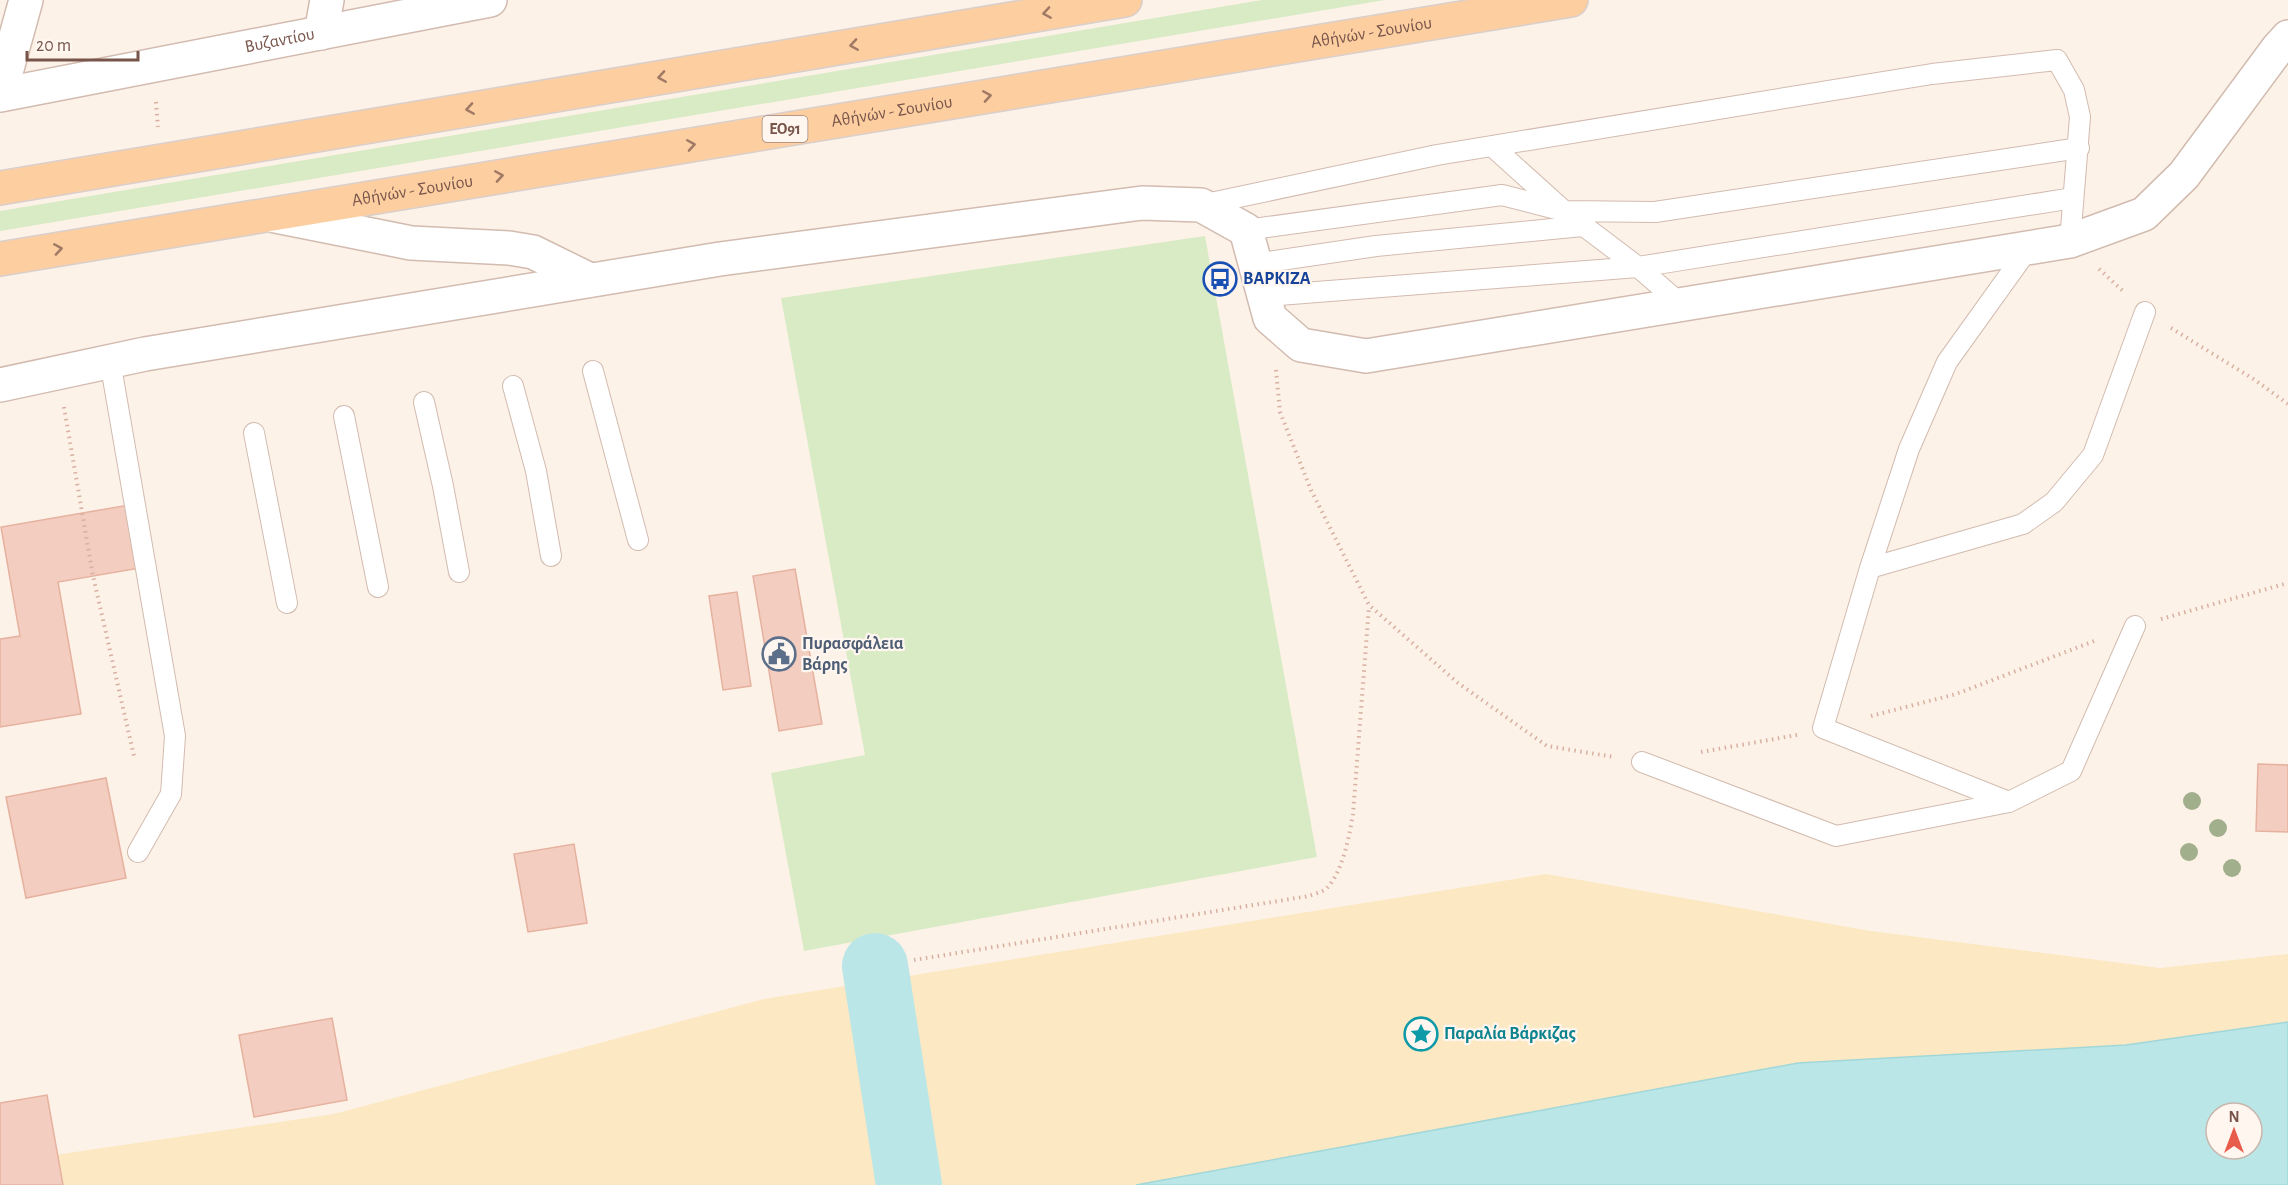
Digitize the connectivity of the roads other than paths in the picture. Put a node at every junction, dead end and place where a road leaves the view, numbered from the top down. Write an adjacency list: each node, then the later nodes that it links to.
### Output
1 (26, 0): 8 (street)
2 (327, 0): 6 (street)
3 (490, 0): 6 (street, Βυζαντίου)
4 (1125, 0): 11 (main road, one-way to 11)
5 (1571, 0): 15 (main road, Αθήνών - Σουνίου / ΕΟ91, one-way to 5)
6 (321, 33): 8 (street, Βυζαντίου)
7 (2288, 37): 18 (street)
8 (0, 94)
9 (1492, 146): 10 (lane); 13 (lane); 14 (lane)
10 (2079, 148): 12 (lane); 14 (lane)
11 (0, 188)
12 (2073, 198): 18 (lane); 22 (lane)
13 (1202, 205): 17 (street); 23 (street)
14 (1564, 211): 16 (lane); 17 (lane)
15 (269, 214): 20 (main road, Αθήνών - Σουνίου / ΕΟ91, one-way to 15); 23 (street)
16 (1583, 226): 21 (lane); 22 (lane)
17 (1246, 230): 21 (street)
18 (2070, 241): 19 (street)
19 (2028, 249): 24 (street); 36 (lane)
20 (0, 259)
21 (1254, 264): 25 (street)
22 (1638, 267): 24 (lane); 25 (lane)
23 (590, 280): 27 (street)
24 (1682, 305): 25 (street)
25 (1267, 307)
26 (2145, 312): 36 (lane)
27 (110, 361): 29 (street); 43 (lane)
28 (593, 371): 34 (lane)
29 (0, 385)
30 (513, 386): 35 (lane)
31 (424, 402): 37 (lane)
32 (344, 416): 38 (lane)
33 (254, 433): 39 (lane)
34 (638, 540)
35 (551, 556)
36 (1870, 568): 42 (lane)
37 (459, 572)
38 (378, 587)
39 (288, 603)
40 (2135, 626): 42 (lane)
41 (1642, 762): 42 (lane)
42 (2009, 802)
43 (138, 852)

